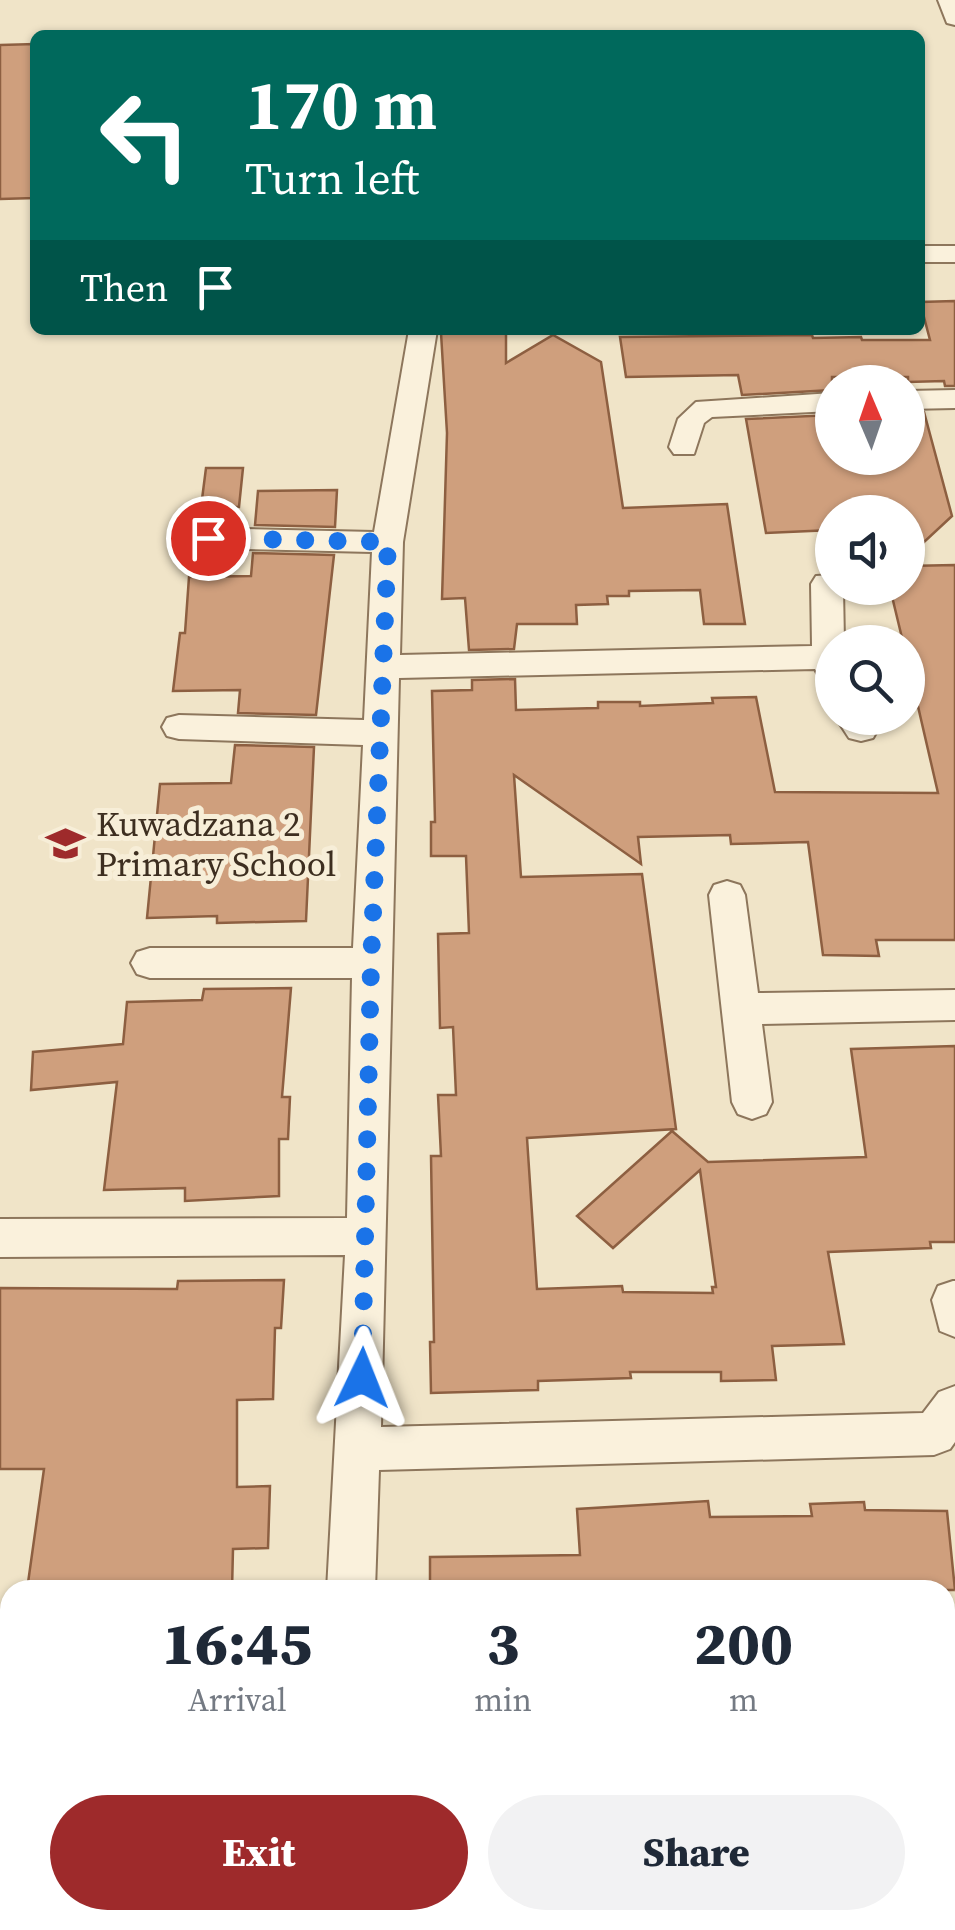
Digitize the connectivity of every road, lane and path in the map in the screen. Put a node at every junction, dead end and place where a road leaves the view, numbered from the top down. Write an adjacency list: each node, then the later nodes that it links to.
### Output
1 (949, 0): 2 (street)
2 (955, 18)
3 (925, 254): 4 (street)
4 (955, 254)
5 (421, 335): 11 (street)
6 (955, 399): 7 (street)
7 (925, 400)
8 (815, 403): 9 (street)
9 (684, 447)
10 (208, 538): 11 (street)
11 (388, 542): 13 (street)
12 (815, 664): 13 (street)
13 (383, 668): 15 (street)
14 (179, 727): 15 (street)
15 (380, 733): 18 (street)
16 (726, 895): 20 (street)
17 (150, 963): 18 (street)
18 (371, 964): 22 (street)
19 (955, 1006): 20 (street)
20 (741, 1010): 21 (street)
21 (752, 1102)
22 (367, 1236): 23 (street); 25 (street)
23 (0, 1238)
24 (955, 1406): 25 (street)
25 (359, 1449): 26 (street)
26 (352, 1580)

